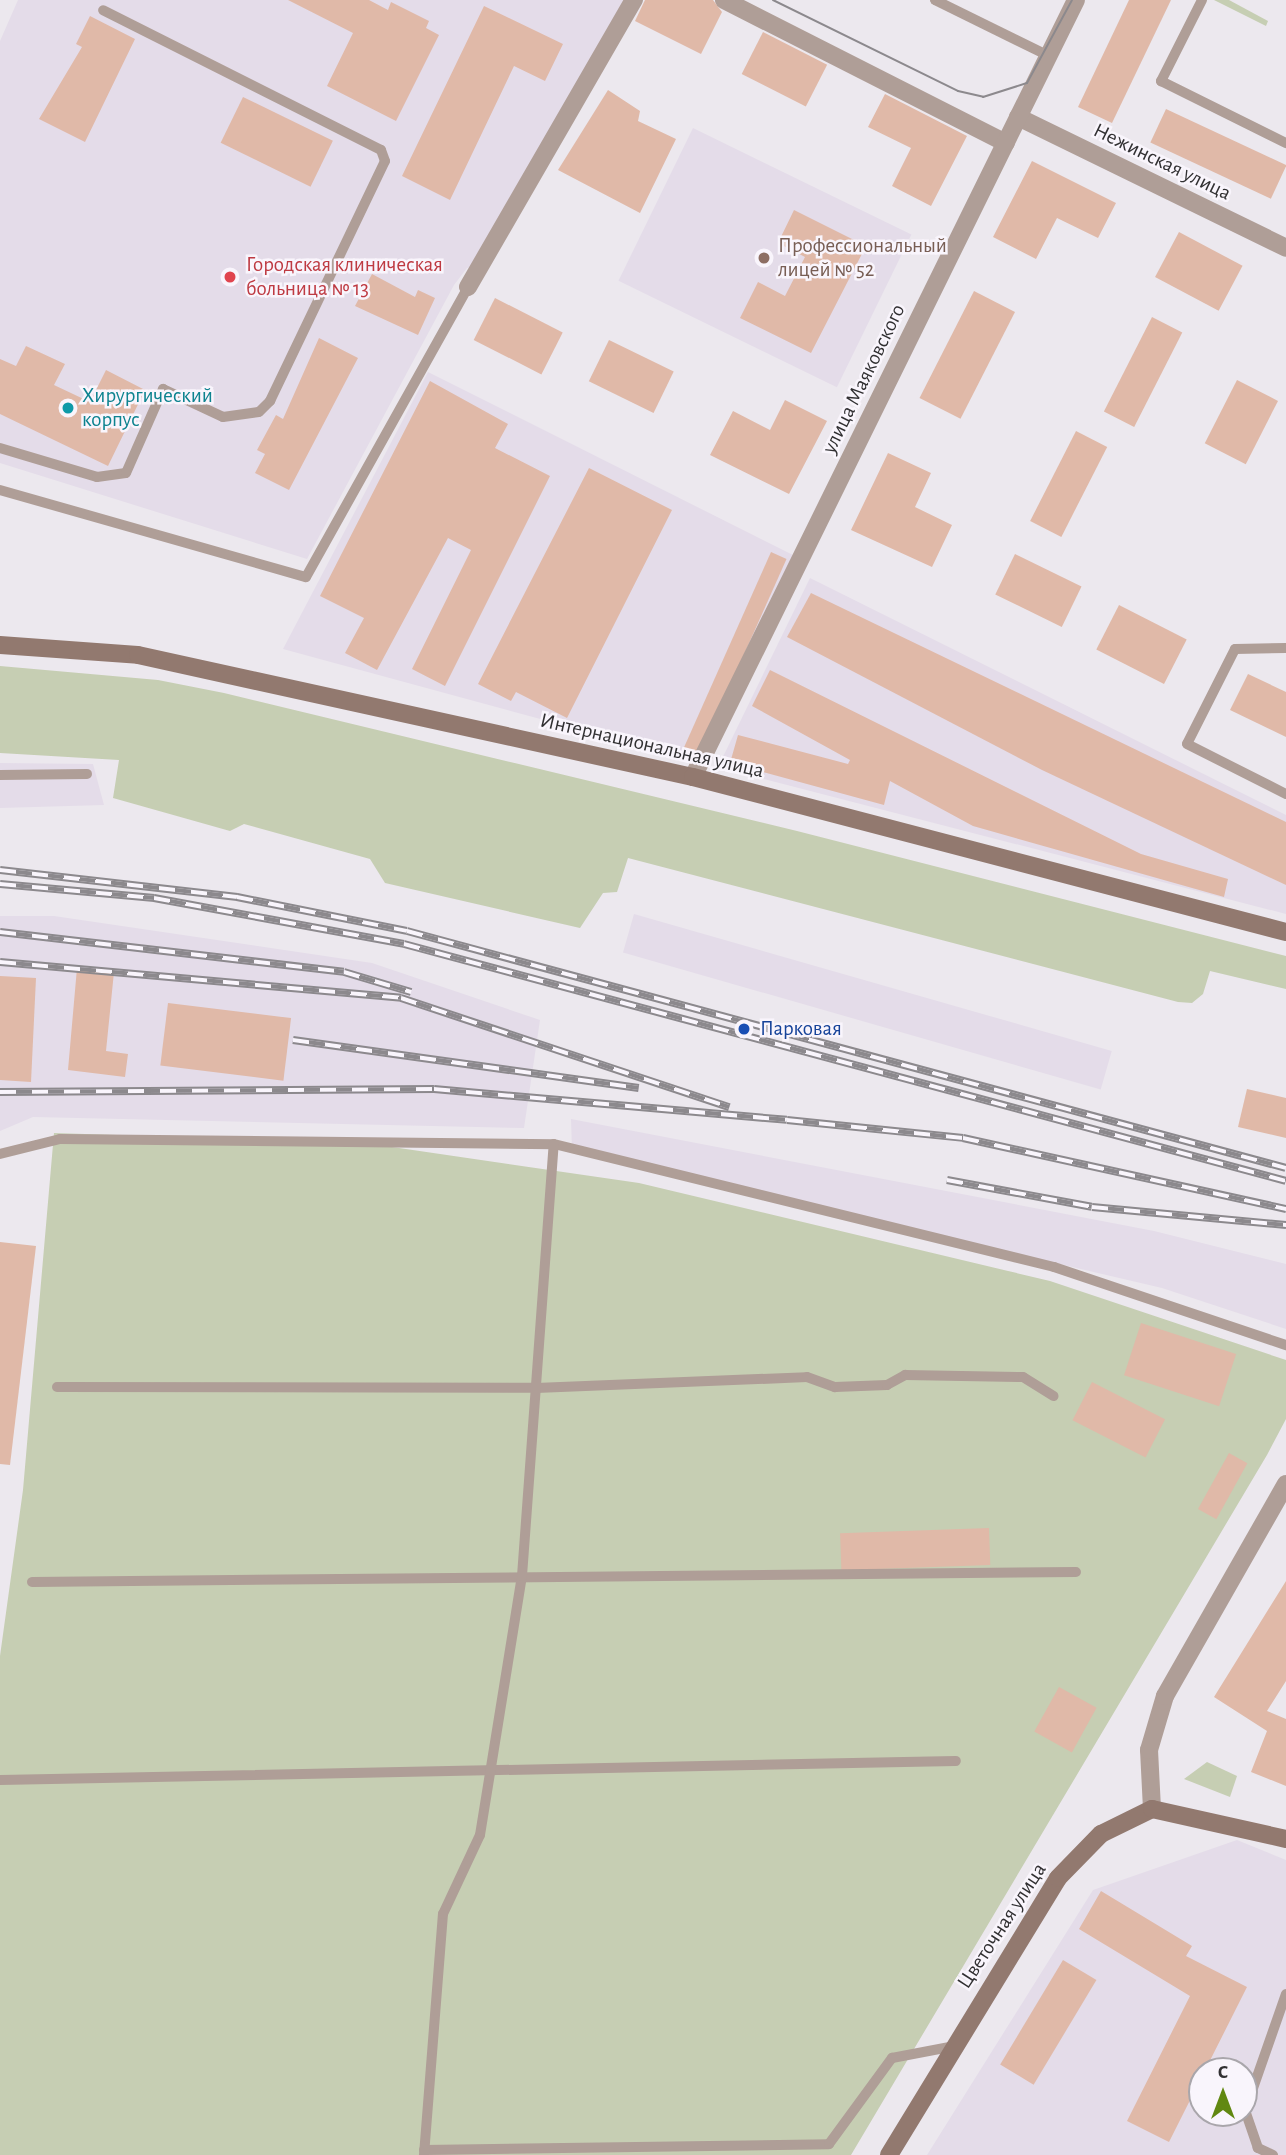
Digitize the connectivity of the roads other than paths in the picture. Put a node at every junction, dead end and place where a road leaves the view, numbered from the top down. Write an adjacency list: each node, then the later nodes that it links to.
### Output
1 (634, 0): 12 (street)
2 (724, 0): 9 (street)
3 (935, 0): 7 (lane)
4 (1076, 0): 7 (street, улица Маяковского)
5 (1202, 0): 10 (lane)
6 (103, 10): 13 (lane)
7 (1049, 56): 8 (street, улица Маяковского)
8 (1018, 117): 9 (street, улица Маяковского); 11 (street, Нежинская улица)
9 (1006, 143): 19 (street, улица Маяковского)
10 (1286, 143)
11 (1286, 248)
12 (468, 287): 14 (lane)
13 (0, 448)
14 (0, 490)
15 (0, 645): 19 (main road, Интернациональная улица)
16 (1286, 648): 20 (lane)
17 (87, 774): 18 (lane)
18 (0, 775)
19 (693, 777): 21 (main road, Интернациональная улица)
20 (1286, 794)
21 (1286, 932)
22 (554, 1143): 23 (lane); 24 (lane); 26 (lane)
23 (0, 1154)
24 (1286, 1345)
25 (57, 1387): 26 (lane)
26 (536, 1388): 27 (lane); 30 (lane)
27 (1053, 1396)
28 (1286, 1484): 35 (street)
29 (1076, 1572): 30 (lane)
30 (522, 1576): 31 (lane); 33 (lane)
31 (33, 1582)
32 (956, 1760): 33 (lane)
33 (494, 1773): 34 (lane); 39 (lane)
34 (0, 1780)
35 (1152, 1809): 36 (main road); 38 (main road, Цветочная улица)
36 (1286, 1839)
37 (1286, 1994): 41 (lane)
38 (955, 2046): 39 (lane); 40 (main road, Цветочная улица)
39 (424, 2153)
40 (889, 2155)
41 (1273, 2155)

